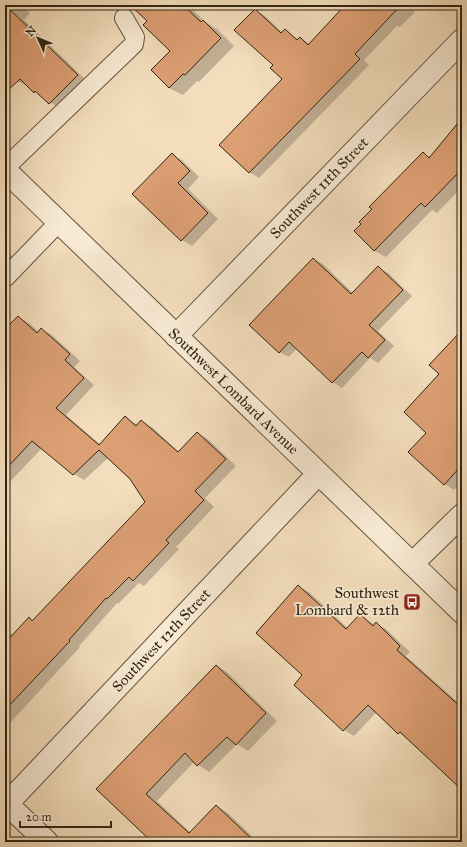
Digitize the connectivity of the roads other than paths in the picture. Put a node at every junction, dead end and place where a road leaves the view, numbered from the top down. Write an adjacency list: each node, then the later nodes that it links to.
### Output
1 (124, 18): 3 (lane)
2 (462, 40): 6 (street, Southwest 11th Street)
3 (5, 169): 4 (street, Southwest Lombard Avenue)
4 (59, 222): 5 (lane); 6 (street, Southwest Lombard Avenue)
5 (5, 278)
6 (176, 336): 7 (street, Southwest Lombard Avenue)
7 (318, 474): 9 (street, Southwest Lombard Avenue); 11 (street, Southwest 12th Street)
8 (462, 515): 9 (street)
9 (412, 564): 10 (street, Southwest Lombard Avenue)
10 (462, 612)
11 (6, 805): 12 (street)
12 (47, 842)

